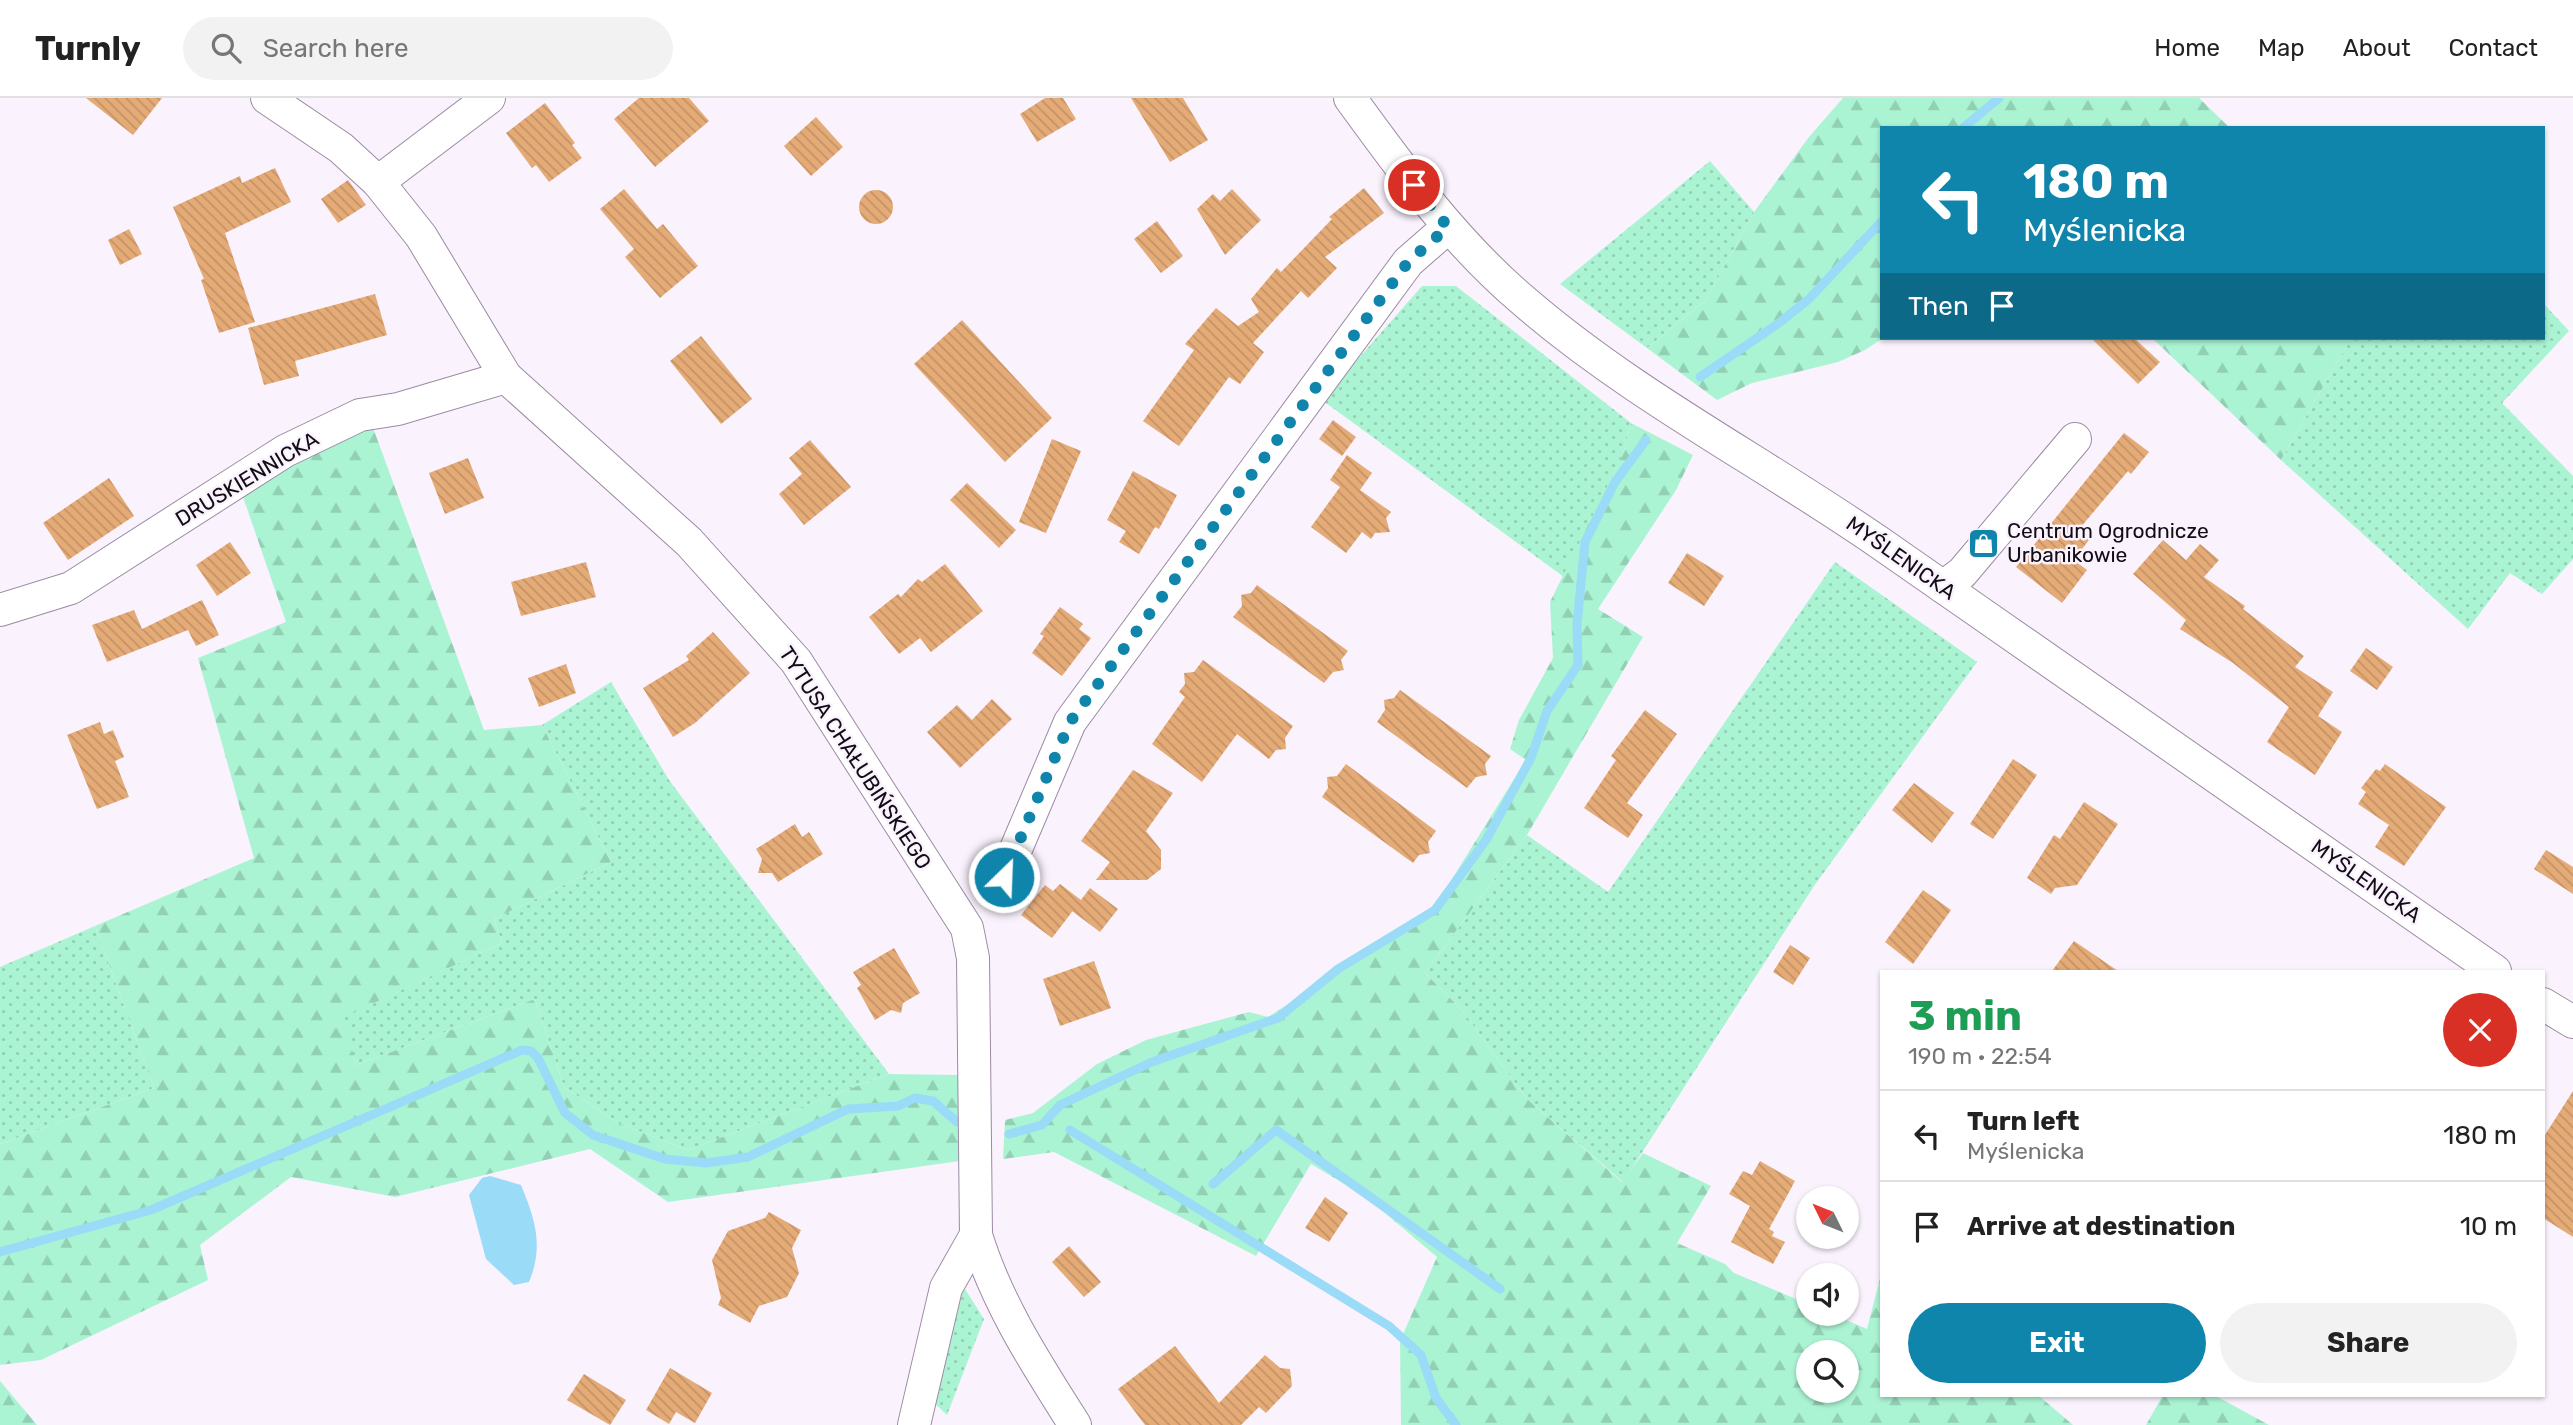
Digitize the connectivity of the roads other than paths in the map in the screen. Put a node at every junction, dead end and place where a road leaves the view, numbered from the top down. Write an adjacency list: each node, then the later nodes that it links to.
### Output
1 (267, 98): 4 (street, TYTUSA CHAŁUBIŃSKIEGO)
2 (489, 98): 4 (street)
3 (1350, 98): 5 (street, MYŚLENICKA)
4 (378, 181): 6 (street, TYTUSA CHAŁUBIŃSKIEGO)
5 (1448, 227): 8 (street, MYŚLENICKA); 10 (street)
6 (506, 377): 9 (street, DRUSKIENNICKA); 14 (street, TYTUSA CHAŁUBIŃSKIEGO)
7 (2075, 439): 8 (street)
8 (1943, 587): 11 (street, MYŚLENICKA)
9 (0, 610)
10 (1004, 877)
11 (2495, 970)
12 (2545, 1005): 13 (street)
13 (2573, 1022)
14 (976, 1235): 15 (street); 16 (street, TYTUSA CHAŁUBIŃSKIEGO)
15 (914, 1425)
16 (1075, 1425)

